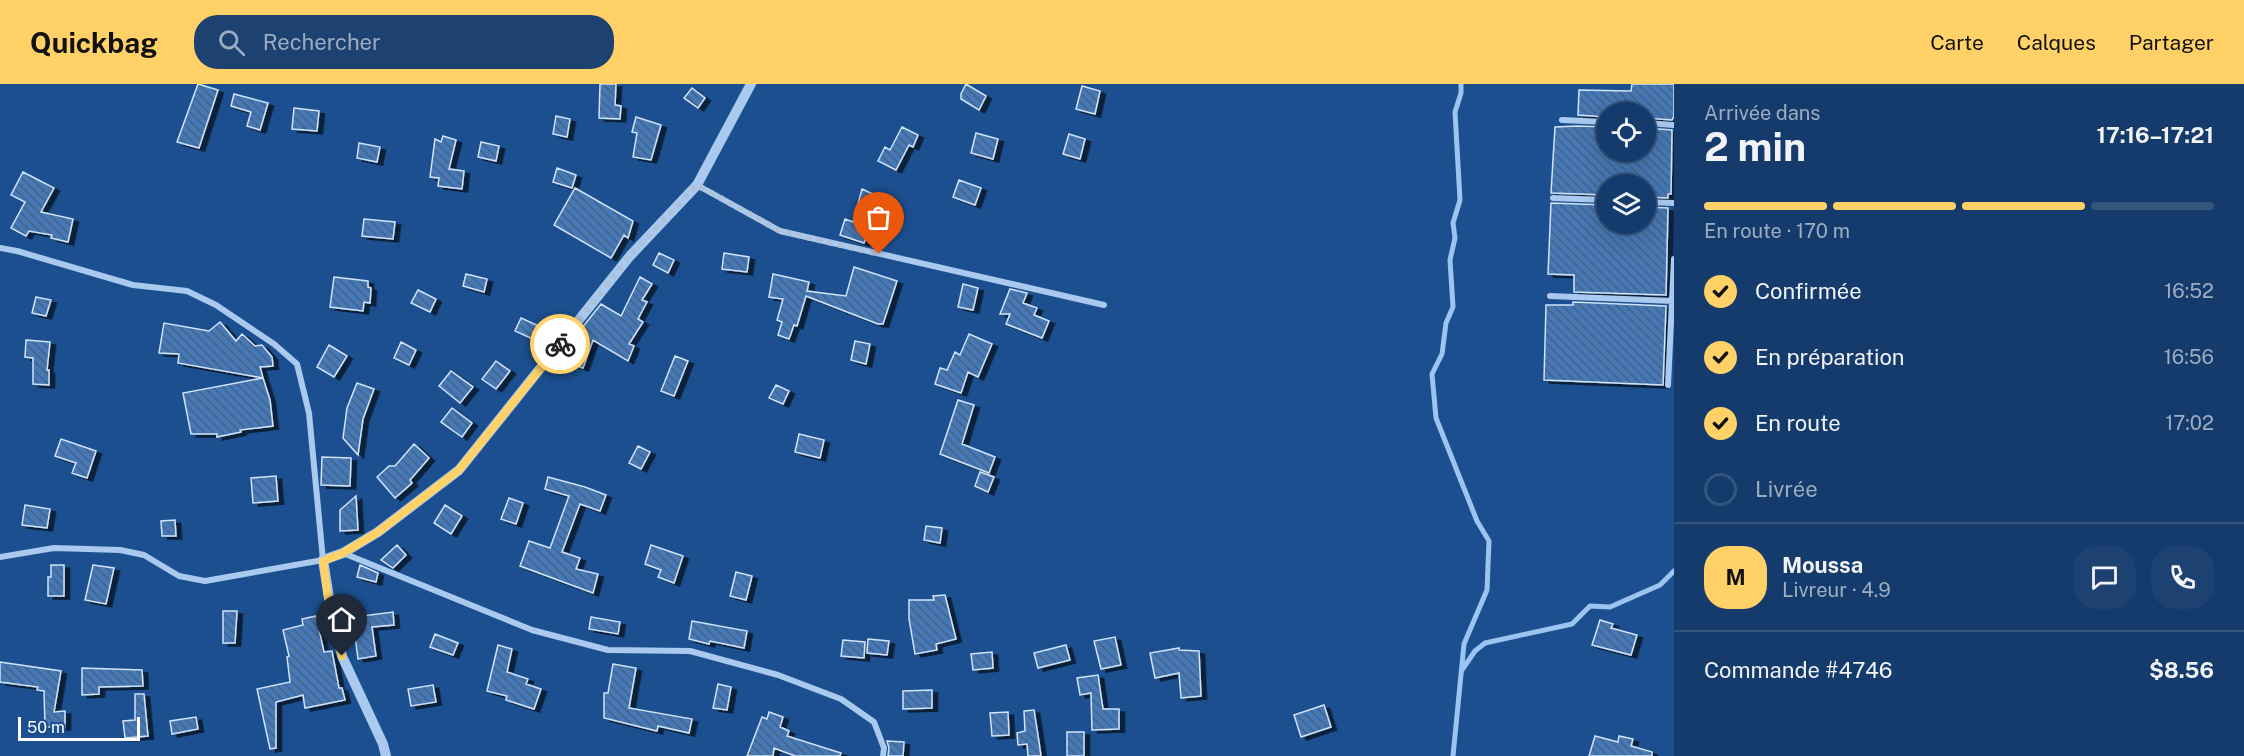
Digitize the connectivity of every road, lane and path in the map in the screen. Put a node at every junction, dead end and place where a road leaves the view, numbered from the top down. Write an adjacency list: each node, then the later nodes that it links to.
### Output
1 (751, 84): 6 (street)
2 (1562, 120): 3 (street)
3 (1596, 122)
4 (1656, 123): 5 (street)
5 (1674, 124)
6 (697, 185): 15 (street); 17 (street)
7 (1553, 198): 8 (street)
8 (1596, 200)
9 (1656, 202): 10 (street)
10 (1674, 203)
11 (0, 248): 19 (street)
12 (1674, 259): 14 (street)
13 (1550, 296): 14 (street)
14 (1673, 301): 16 (street)
15 (1104, 305)
16 (1668, 385)
17 (343, 553): 19 (street); 21 (street)
18 (0, 557): 19 (street)
19 (323, 561): 20 (street)
20 (386, 756)
21 (883, 756)

